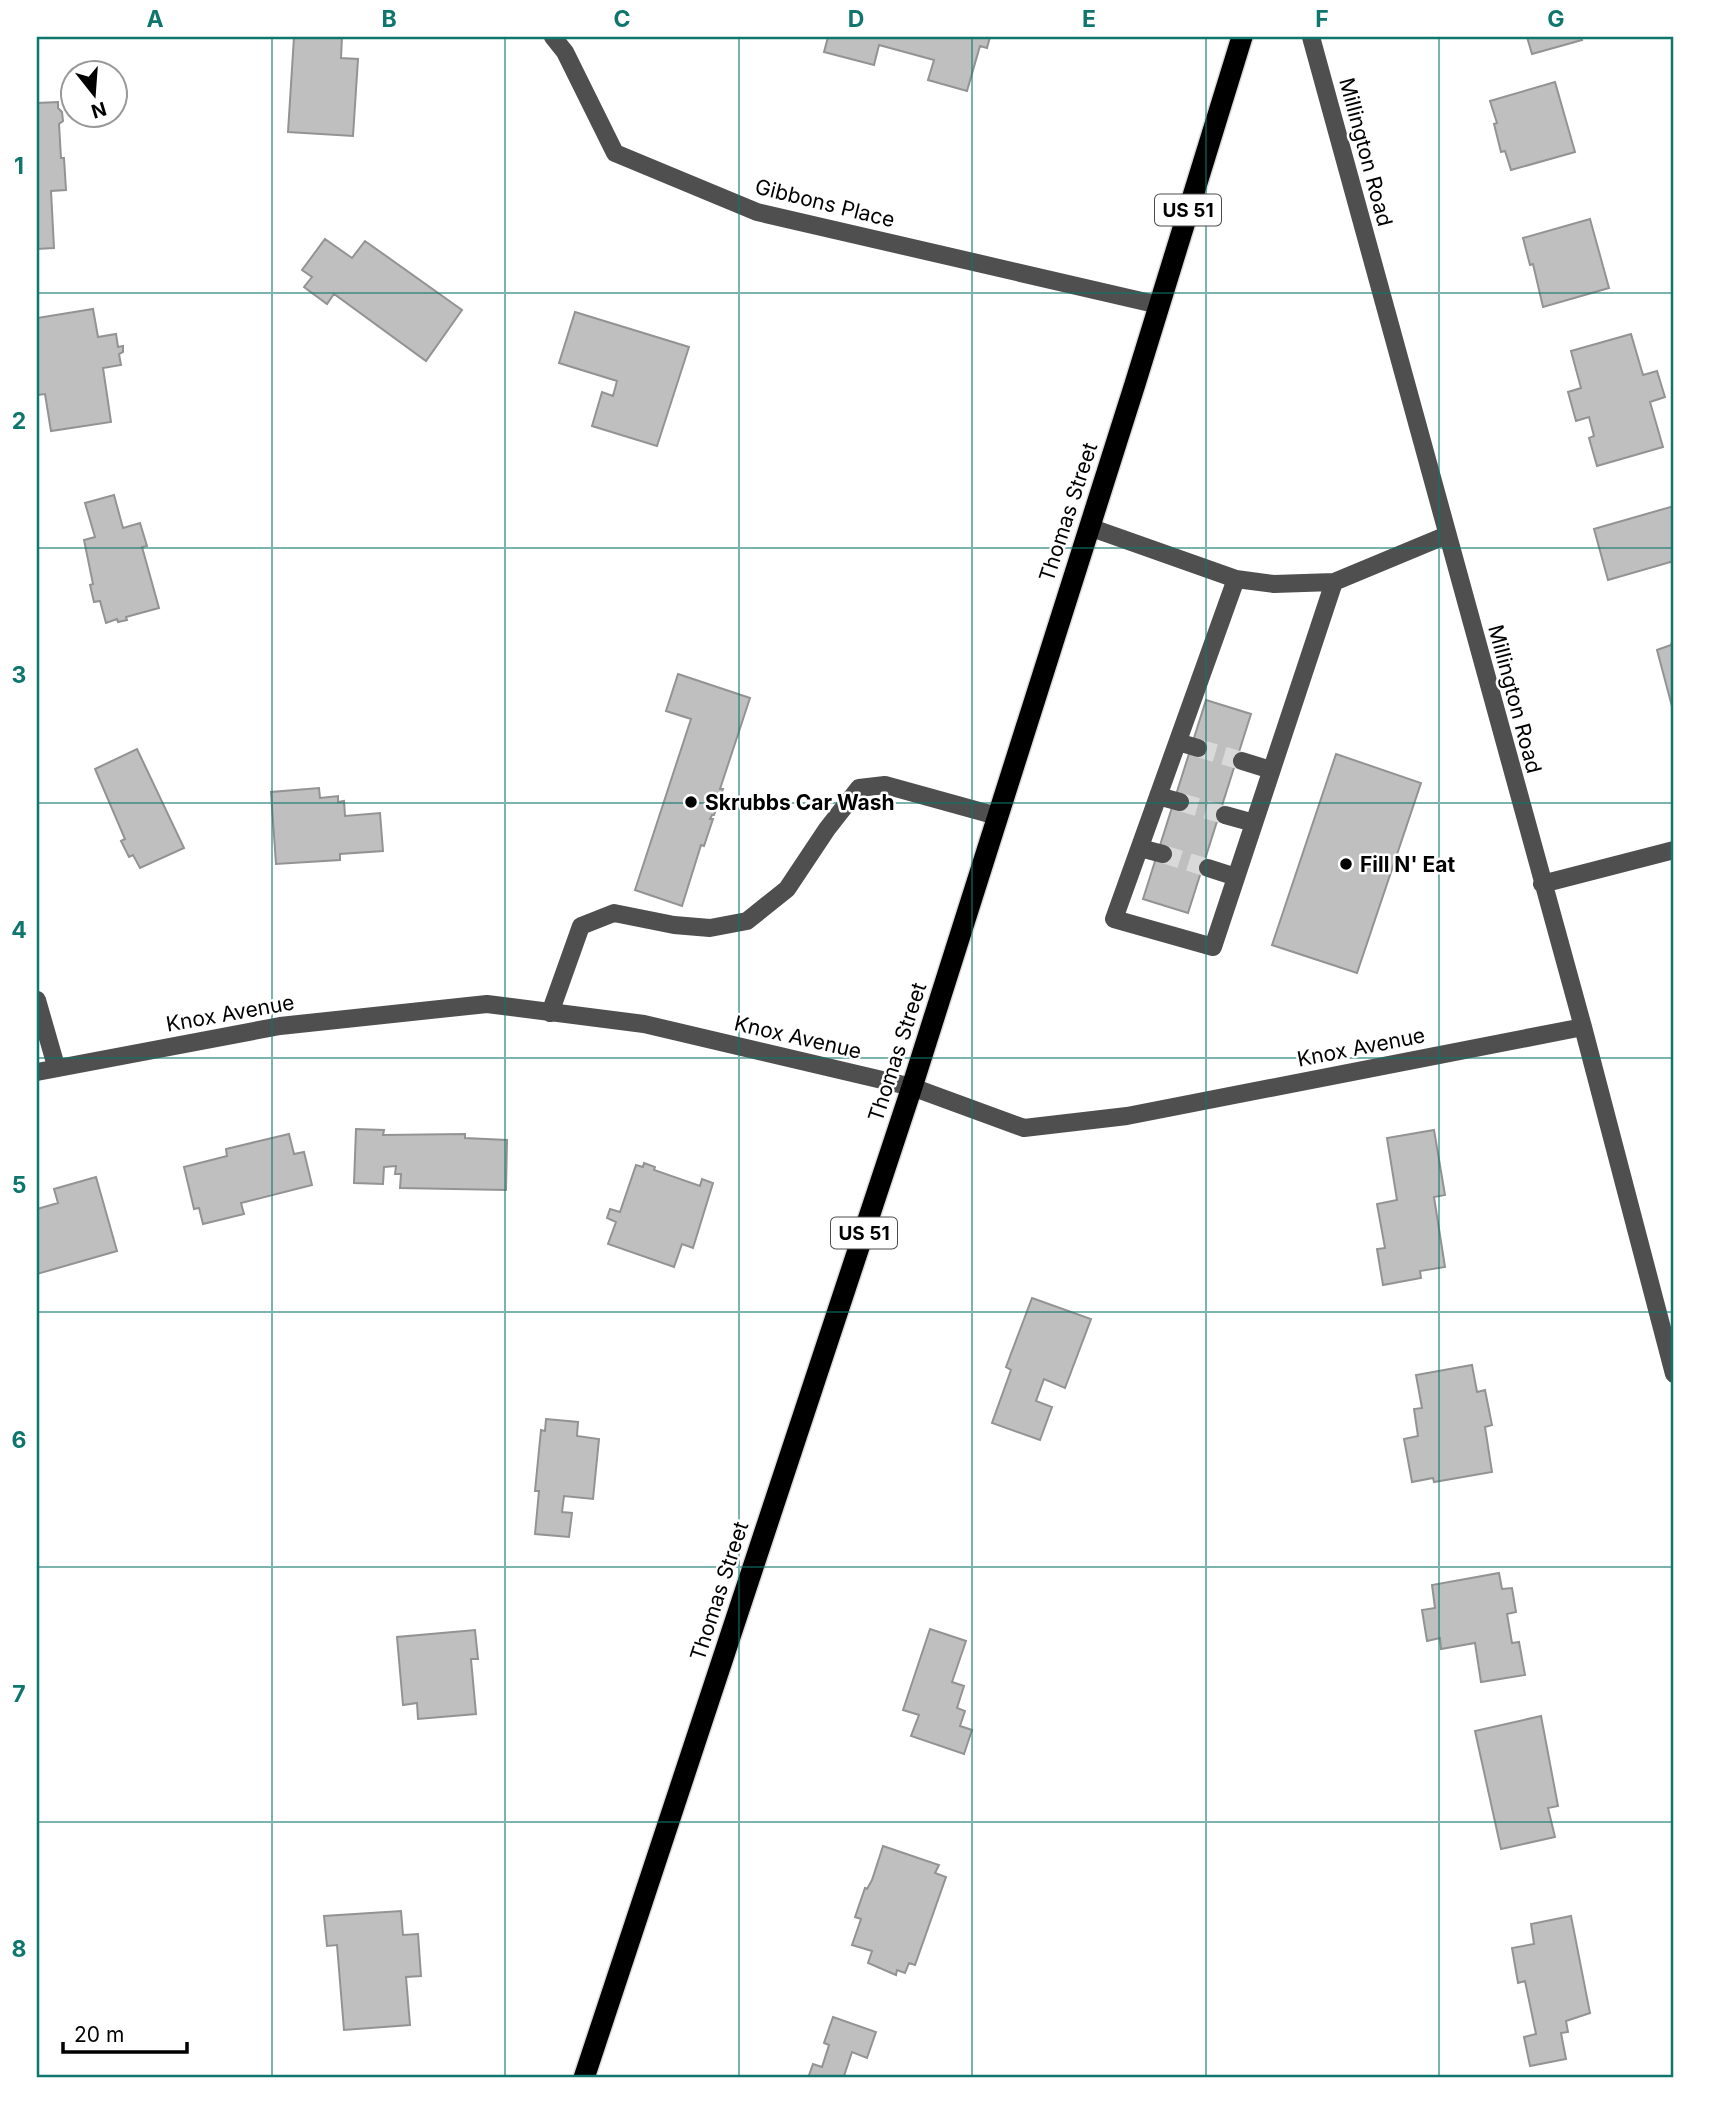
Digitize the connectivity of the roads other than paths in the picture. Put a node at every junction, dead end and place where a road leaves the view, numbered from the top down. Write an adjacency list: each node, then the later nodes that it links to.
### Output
1 (553, 37): 4 (street, Gibbons Place)
2 (1242, 37): 4 (highway, Thomas Street / US 51)
3 (1311, 37): 6 (street, Millington Road)
4 (1159, 305): 5 (highway, Thomas Street / US 51)
5 (1089, 527): 7 (street); 16 (highway, Thomas Street / US 51)
6 (1447, 536): 8 (street); 23 (street, Millington Road)
7 (1236, 579): 8 (street); 9 (street)
8 (1334, 582): 12 (street)
9 (1178, 742): 10 (street); 13 (street)
10 (1198, 748)
11 (1242, 761): 12 (street)
12 (1271, 770): 17 (street)
13 (1158, 796): 14 (street); 18 (street)
14 (1180, 802)
15 (1226, 815): 17 (street)
16 (997, 816): 25 (street); 29 (highway, Thomas Street / US 51)
17 (1254, 823): 22 (street)
18 (1140, 848): 20 (street); 22 (street)
19 (1674, 850): 23 (street)
20 (1163, 854)
21 (1208, 868): 22 (street)
22 (1236, 877)
23 (1542, 884): 26 (street, Millington Road)
24 (37, 1000): 27 (street)
25 (550, 1013): 27 (street, Knox Avenue); 29 (street, Knox Avenue)
26 (1583, 1027): 29 (street, Knox Avenue); 30 (street, Millington Road)
27 (56, 1066): 28 (street, Knox Avenue)
28 (37, 1072)
29 (912, 1087): 31 (highway, Thomas Street / US 51)
30 (1674, 1374)
31 (584, 2078)

